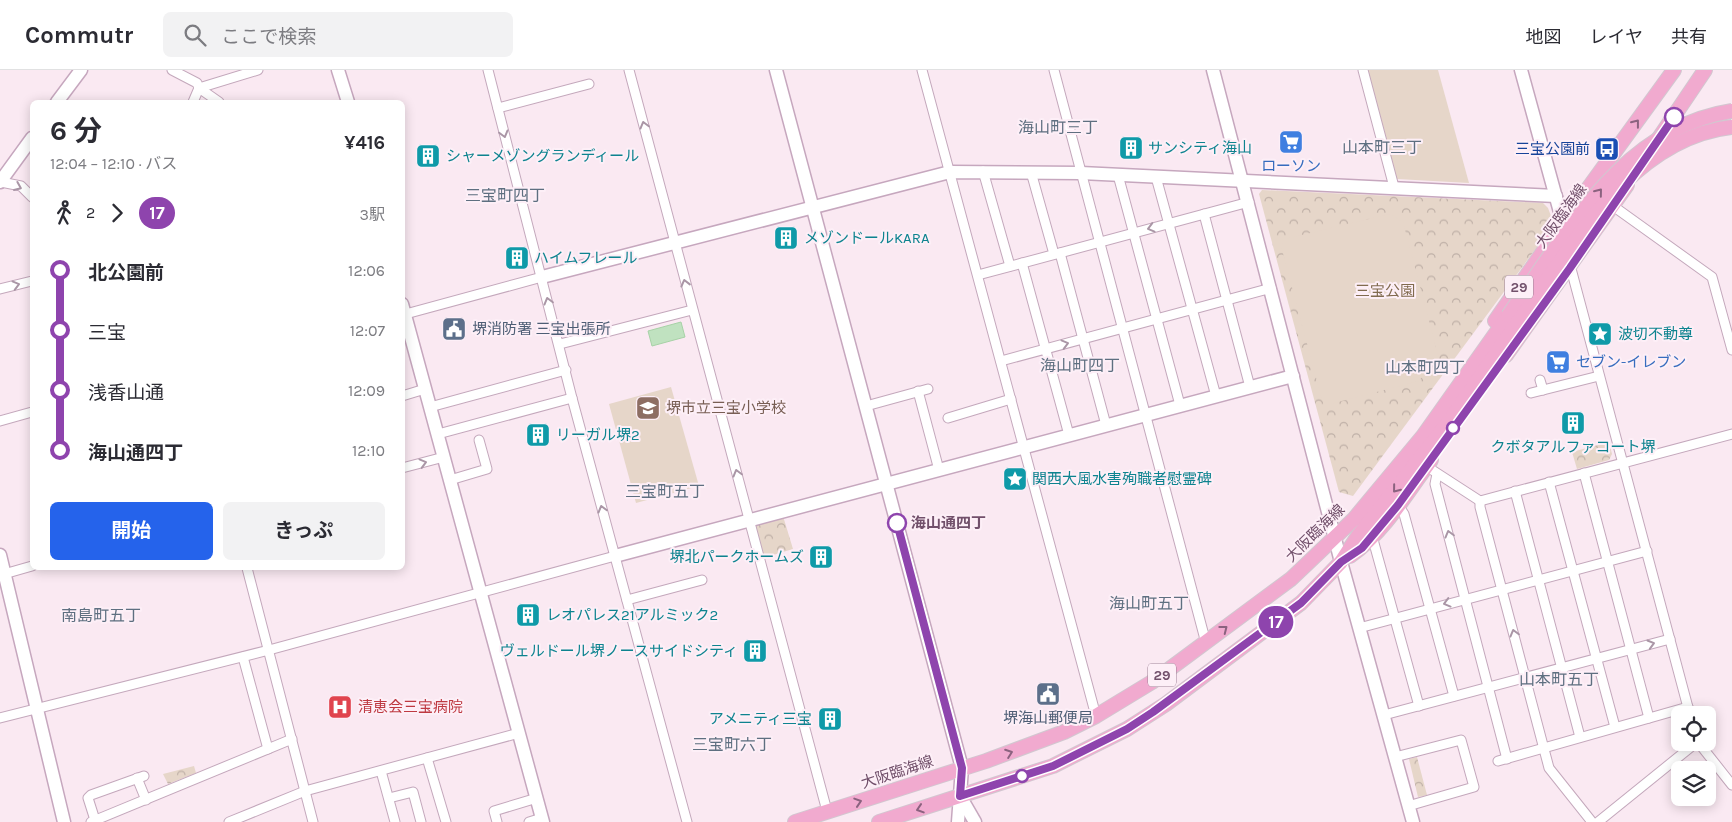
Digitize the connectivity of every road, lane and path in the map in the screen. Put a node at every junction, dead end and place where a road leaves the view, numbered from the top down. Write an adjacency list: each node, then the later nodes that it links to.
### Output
1 (80, 70): 17 (street)
2 (172, 70): 16 (street)
3 (255, 70): 16 (street)
4 (338, 70): 20 (street)
5 (488, 70): 21 (street)
6 (629, 70): 44 (street, one-way to 6)
7 (776, 70): 37 (street)
8 (922, 70): 26 (street)
9 (1054, 70): 28 (street)
10 (1213, 70): 32 (street)
11 (1363, 70): 33 (street)
12 (1521, 70): 35 (street)
13 (1674, 70): 40 (main road, 29, one-way to 13)
14 (1705, 70): 38 (main road, 29)
15 (589, 84): 21 (street)
16 (199, 88): 18 (street); 19 (street)
17 (59, 100)
18 (194, 100)
19 (216, 100)
20 (347, 100)
21 (498, 108): 50 (street, one-way to 50)
22 (1732, 111): 60 (main road, 大阪臨海線 / 29, one-way to 22, bridge)
23 (1732, 127): 60 (main road, 大阪臨海線 / 29, bridge)
24 (30, 141): 31 (street)
25 (983, 171): 26 (street); 27 (street); 47 (street)
26 (950, 172): 37 (street); 49 (street)
27 (1031, 172): 28 (street); 45 (street)
28 (1081, 173): 29 (street); 43 (street)
29 (1118, 175): 30 (street); 42 (street)
30 (1156, 177): 32 (street); 41 (street)
31 (0, 182): 34 (street, one-way to 34)
32 (1243, 182): 33 (street); 36 (street)
33 (1394, 187): 35 (street)
34 (30, 194)
35 (1556, 196): 40 (street)
36 (1248, 202): 39 (street); 52 (street)
37 (812, 206): 44 (street); 82 (street)
38 (1613, 206): 48 (main road, 29); 65 (street)
39 (1204, 214): 41 (street); 54 (street)
40 (1563, 222): 48 (street); 106 (main road, 29)
41 (1168, 223): 42 (street, one-way to 42); 55 (street)
42 (1134, 233): 43 (street); 59 (street)
43 (1099, 242): 45 (street); 61 (street)
44 (676, 243): 50 (street); 56 (street, one-way to 44)
45 (1057, 254): 46 (street); 62 (street)
46 (1022, 263): 47 (street); 64 (street)
47 (1010, 266): 49 (street)
48 (1570, 268): 69 (street); 98 (main road, 29)
49 (978, 275): 66 (street)
50 (542, 277): 57 (street); 63 (street, one-way to 50)
51 (30, 281): 53 (street, one-way to 51)
52 (1271, 288): 54 (street); 68 (street)
53 (0, 289)
54 (1226, 300): 55 (street); 71 (street)
55 (1192, 309): 59 (street); 78 (street)
56 (692, 310): 63 (street); 107 (street, one-way to 56)
57 (405, 311)
58 (405, 318): 72 (street)
59 (1157, 319): 61 (street); 81 (street)
60 (1513, 320): 106 (main road, 大阪臨海線 / 29); 114 (main road, 大阪臨海線 / 29, one-way to 114)
61 (1122, 328): 62 (street); 85 (street)
62 (1083, 339): 64 (street, one-way to 62); 88 (street)
63 (560, 344): 67 (street)
64 (1044, 349): 66 (street); 91 (street)
65 (1732, 350)
66 (1001, 361): 80 (street)
67 (566, 370): 79 (street); 83 (street)
68 (1293, 376): 71 (street); 109 (street)
69 (1599, 376): 74 (street); 95 (street)
70 (1540, 380): 74 (street)
71 (1250, 387): 78 (street)
72 (425, 389): 77 (street); 83 (street)
73 (928, 389): 75 (street)
74 (1543, 390): 76 (street)
75 (918, 391): 82 (street); 97 (street)
76 (1531, 393)
77 (405, 395)
78 (1216, 396): 81 (street)
79 (572, 398): 89 (street); 112 (street, one-way to 79)
80 (1011, 399): 86 (street); 93 (street)
81 (1180, 405): 85 (street)
82 (866, 406): 102 (street)
83 (430, 407): 89 (street)
84 (30, 413): 87 (street)
85 (1144, 415): 88 (street); 129 (street)
86 (948, 418)
87 (0, 421)
88 (1106, 425): 91 (street)
89 (438, 434): 94 (street)
90 (1732, 434): 95 (street)
91 (1068, 435): 93 (street)
92 (479, 440): 100 (street)
93 (1024, 448): 97 (street); 143 (street)
94 (444, 457): 96 (street, one-way to 94); 100 (street)
95 (1624, 462): 99 (street); 110 (street)
96 (405, 467)
97 (939, 470): 102 (street)
98 (1431, 470): 104 (street); 105 (main road, 29); 123 (street, one-way to 98)
99 (1584, 473): 101 (street); 113 (street)
100 (450, 480): 122 (street)
101 (1549, 482): 103 (street); 117 (street)
102 (887, 484): 107 (street); 156 (street)
103 (1515, 491): 104 (street); 120 (street)
104 (1480, 501): 121 (street)
105 (1398, 505): 108 (main road, 29); 125 (street)
106 (1365, 506): 109 (main road, 大阪臨海線 / 29)
107 (750, 520): 112 (street); 165 (street)
108 (1372, 536): 114 (main road, 29); 126 (street)
109 (1335, 537): 114 (street); 129 (main road, 大阪臨海線 / 29, one-way to 109)
110 (1647, 551): 113 (street); 128 (street)
111 (0, 555): 118 (street)
112 (615, 556): 122 (street); 124 (street)
113 (1608, 561): 117 (street); 131 (street)
114 (1341, 562): 127 (street); 160 (main road, 大阪臨海線 / 29)
115 (30, 567): 118 (street)
116 (247, 570): 130 (street)
117 (1573, 570): 120 (street); 133 (street)
118 (4, 574): 140 (street)
119 (702, 580): 124 (street)
120 (1539, 580): 121 (street); 134 (street)
121 (1502, 589): 123 (street); 135 (street, one-way to 121)
122 (481, 591): 130 (street); 147 (street)
123 (1466, 598): 125 (street, one-way to 125); 136 (street)
124 (627, 600): 176 (street)
125 (1431, 608): 126 (street); 137 (street)
126 (1396, 618): 127 (street); 138 (street)
127 (1360, 628): 142 (street)
128 (1670, 639): 131 (street, one-way to 128); 139 (street)
129 (1206, 643): 143 (main road, 大阪臨海線 / 29)
130 (269, 650): 132 (street); 149 (street)
131 (1631, 650): 133 (street); 145 (street)
132 (243, 657): 140 (street); 151 (street)
133 (1597, 659): 134 (street); 146 (street)
134 (1563, 668): 135 (street); 148 (street)
135 (1526, 678): 136 (street); 150 (street)
136 (1489, 687): 137 (street); 150 (street)
137 (1454, 696): 138 (street)
138 (1419, 706): 142 (street)
139 (1688, 706)
140 (37, 708): 144 (street); 168 (street)
141 (1671, 714): 145 (street)
142 (1384, 715): 154 (street)
143 (1096, 716): 156 (main road, 大阪臨海線 / 29, one-way to 143)
144 (0, 718)
145 (1649, 718): 146 (street)
146 (1615, 727): 148 (street)
147 (519, 733): 155 (street); 162 (street)
148 (1580, 737): 150 (street)
149 (292, 739): 151 (street); 159 (street)
150 (1544, 747): 182 (street)
151 (268, 749): 163 (street)
152 (1687, 751): 183 (street)
153 (1705, 751): 158 (street)
154 (1395, 757): 164 (street); 164 (street)
155 (427, 758): 157 (street); 173 (street)
156 (962, 768): 160 (street); 165 (main road, 大阪臨海線, one-way to 156)
157 (381, 771): 159 (street); 161 (street)
158 (1732, 785)
159 (305, 791): 169 (street); 170 (street)
160 (960, 796): 178 (main road, 大阪臨海線, one-way to 178); 179 (street); 180 (street)
161 (389, 798): 171 (street); 172 (street)
162 (537, 798): 166 (street); 174 (street)
163 (146, 800): 167 (street); 167 (street)
164 (1408, 806): 181 (street)
165 (828, 811): 177 (main road, 大阪臨海線)
166 (543, 820): 175 (street)
167 (93, 821)
168 (64, 822)
169 (228, 822)
170 (313, 822)
171 (395, 822)
172 (421, 822)
173 (446, 822)
174 (497, 822)
175 (529, 822)
176 (688, 822)
177 (795, 822)
178 (879, 822)
179 (958, 822)
180 (975, 822)
181 (1413, 822)
182 (1592, 822)
183 (1598, 822)

